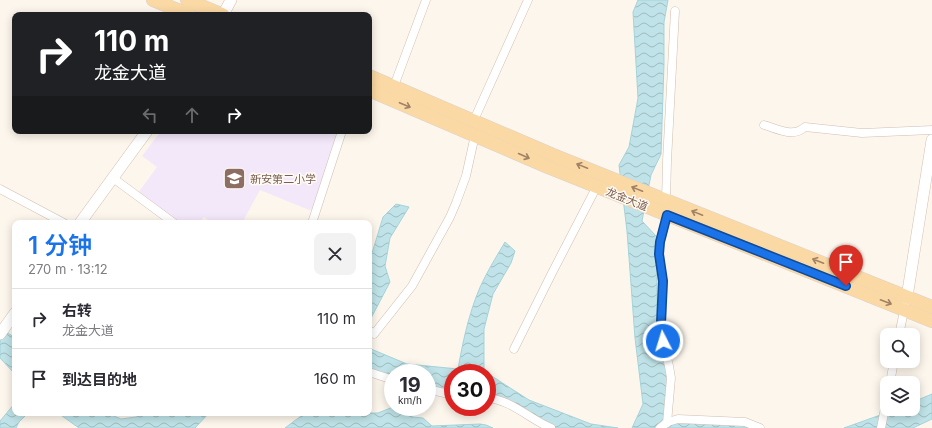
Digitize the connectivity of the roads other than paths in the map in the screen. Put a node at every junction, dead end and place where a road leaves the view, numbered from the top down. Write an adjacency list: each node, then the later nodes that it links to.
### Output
1 (153, 0): 7 (main road)
2 (187, 0): 8 (main road)
3 (231, 0): 9 (main road)
4 (426, 0): 11 (street)
5 (528, 0): 13 (street)
6 (675, 11): 23 (street)
7 (183, 12)
8 (216, 12)
9 (225, 12)
10 (372, 77): 11 (main road, 龙金大道)
11 (394, 86): 13 (main road, 龙金大道)
12 (372, 91): 18 (main road, 龙金大道, one-way to 18)
13 (474, 120): 23 (main road, 龙金大道, one-way to 13)
14 (764, 125): 15 (street)
15 (932, 130)
16 (145, 134): 20 (main road)
17 (341, 134): 28 (street)
18 (475, 135): 21 (main road, 龙金大道, one-way to 21); 36 (street)
19 (932, 140): 29 (main road)
20 (113, 178): 26 (main road); 27 (street)
21 (597, 186): 24 (main road, 龙金大道); 37 (street)
22 (0, 189): 25 (street)
23 (661, 199): 29 (main road, 龙金大道, one-way to 23)
24 (667, 215): 31 (main road, 龙金大道, one-way to 31); 42 (street)
25 (58, 220)
26 (82, 220)
27 (170, 220)
28 (313, 220)
29 (907, 297): 30 (main road, 龙金大道); 31 (street)
30 (932, 307)
31 (904, 310): 33 (main road, 龙金大道); 34 (street)
32 (12, 317): 35 (main road)
33 (932, 321)
34 (900, 328)
35 (2, 331)
36 (372, 332)
37 (514, 349)
38 (372, 373): 39 (street)
39 (384, 377)
40 (496, 401): 43 (street)
41 (883, 416): 45 (street)
42 (664, 426): 44 (street)
43 (551, 428)
44 (760, 428)
45 (881, 428)

